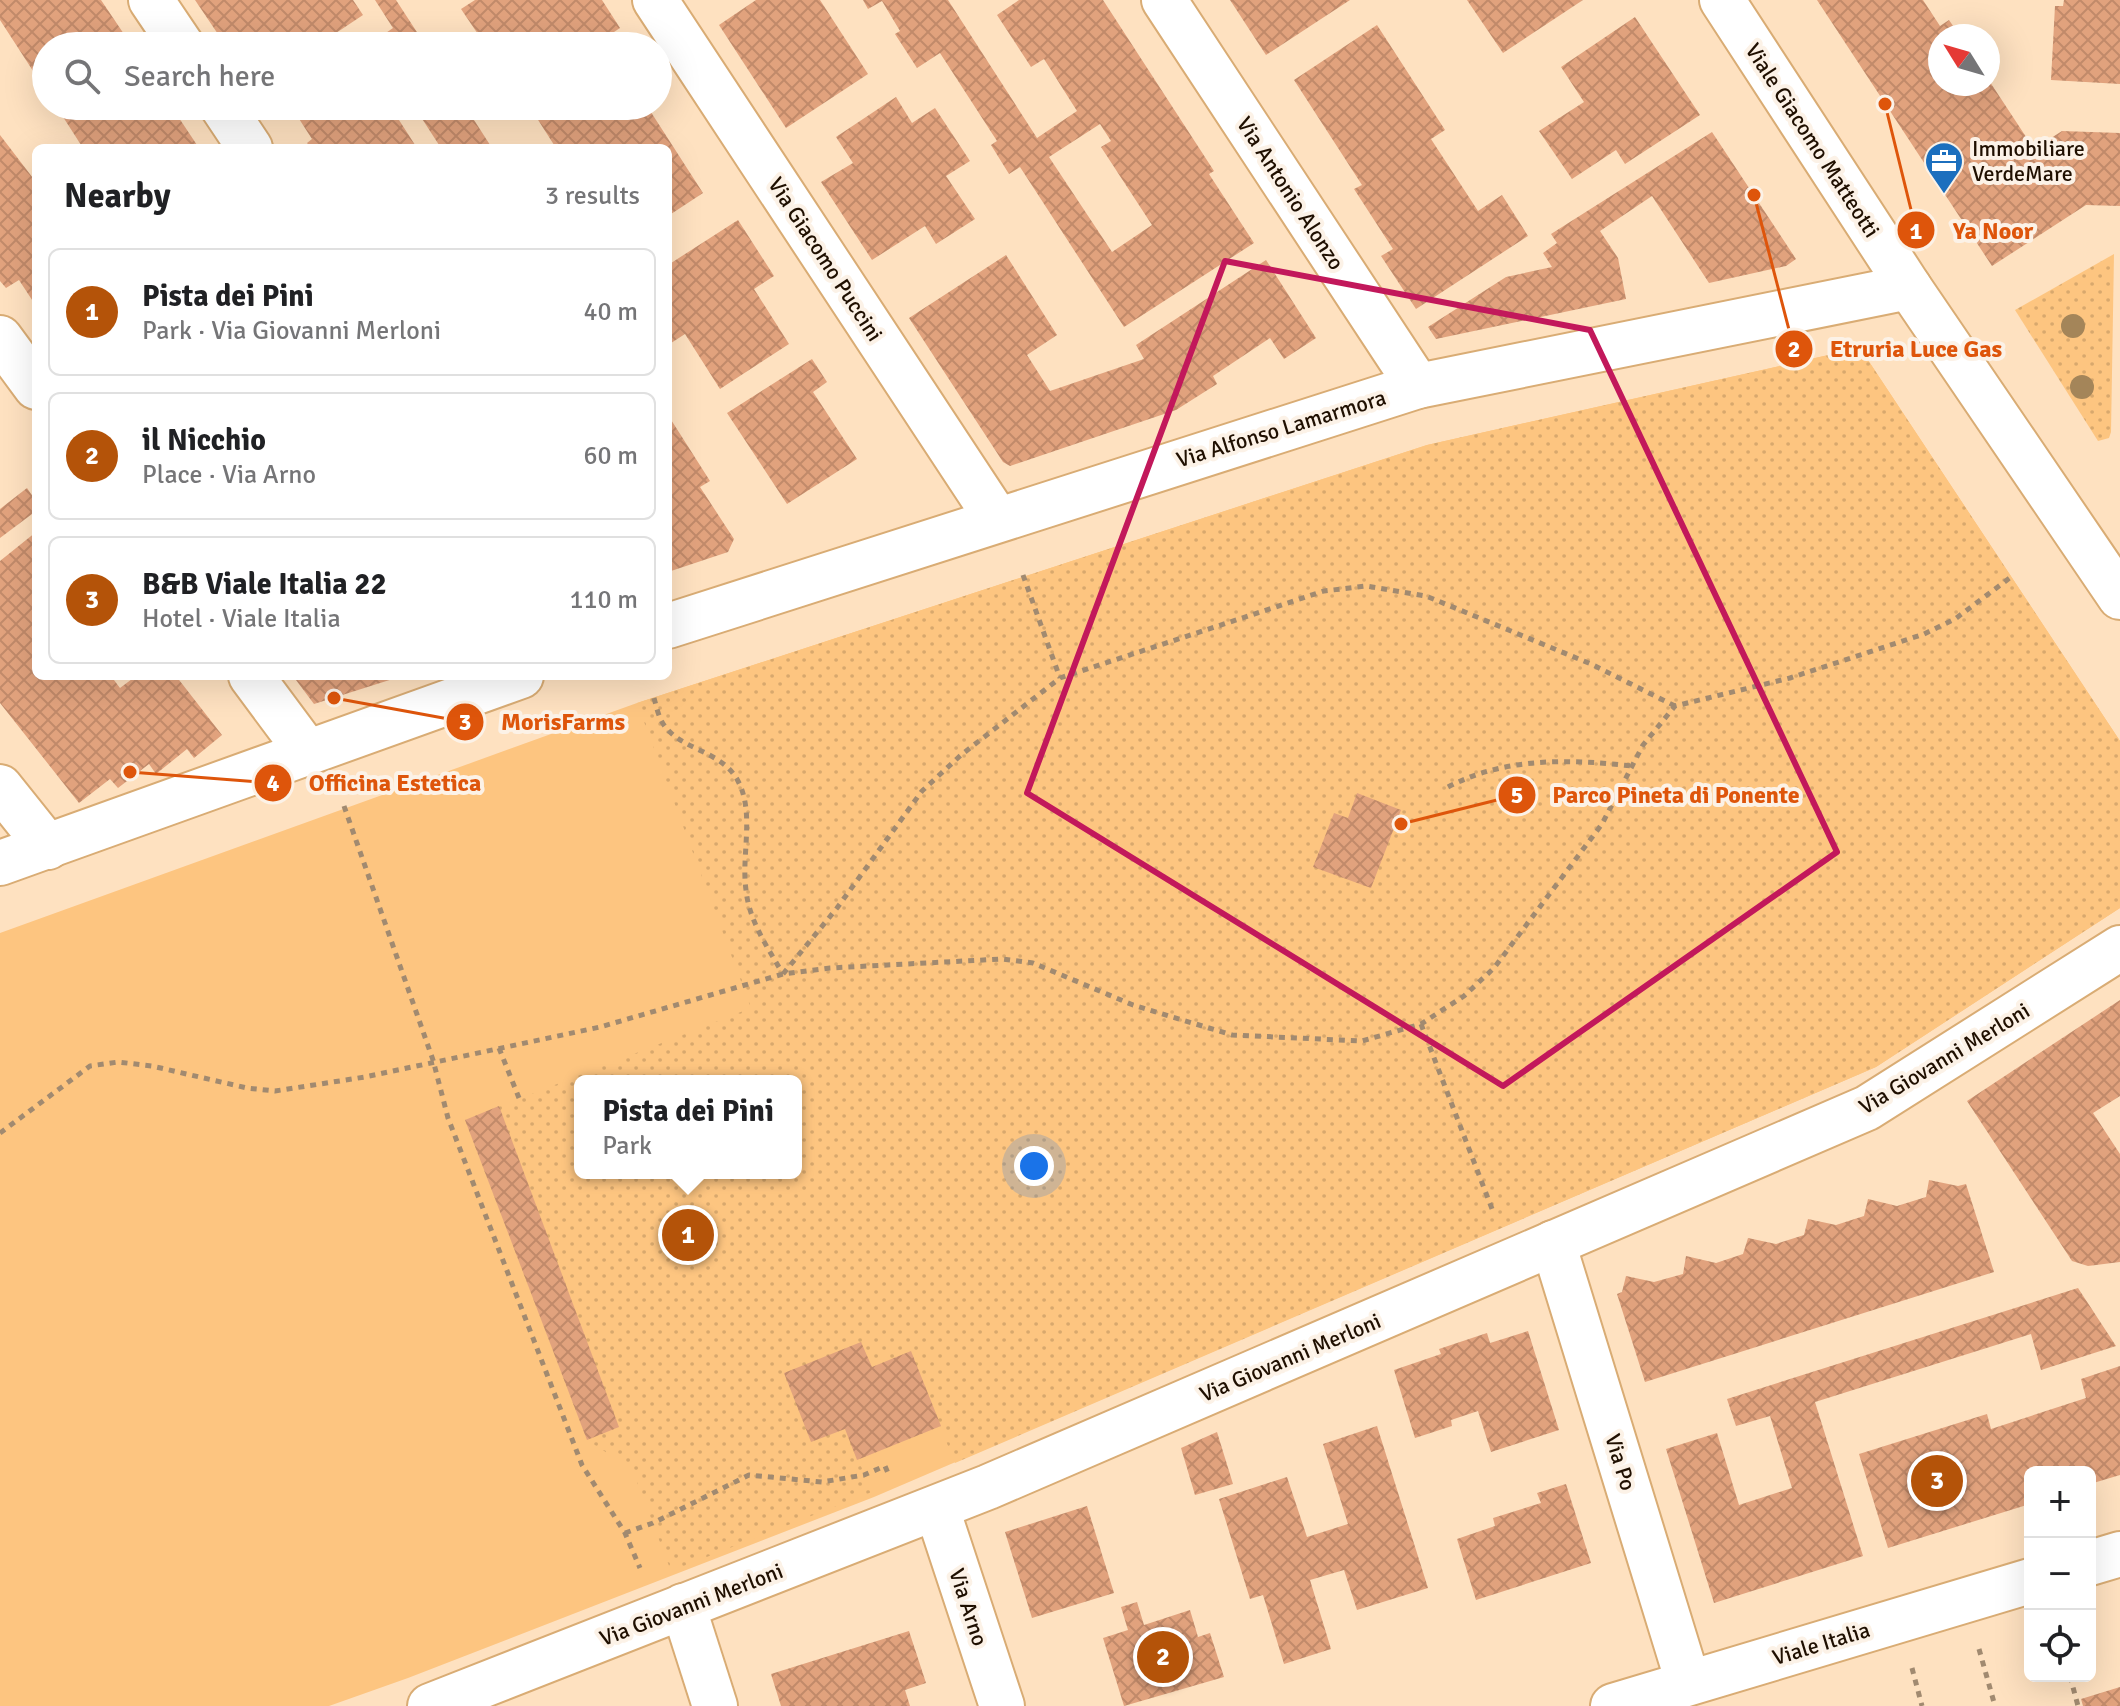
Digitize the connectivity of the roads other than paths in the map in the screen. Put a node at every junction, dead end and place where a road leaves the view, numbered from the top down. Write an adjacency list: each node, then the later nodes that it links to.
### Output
1 (151, 0): 5 (street)
2 (655, 0): 12 (street, Via Giacomo Puccini)
3 (1164, 0): 11 (street, Via Antonio Alonzo)
4 (1722, 0): 8 (street, Viale Giacomo Matteotti)
5 (173, 32)
6 (231, 120): 7 (street)
7 (247, 144)
8 (1909, 287): 11 (street, Via Alfonso Lamarmora); 13 (street, Viale Giacomo Matteotti)
9 (0, 338): 10 (street)
10 (32, 382)
11 (1418, 386): 12 (street, Via Alfonso Lamarmora)
12 (997, 519): 15 (street, Via Alfonso Lamarmora)
13 (2108, 563): 14 (street, Viale Giacomo Matteotti)
14 (2120, 597)
15 (672, 625)
16 (254, 680): 18 (street)
17 (509, 680): 18 (street)
18 (306, 750): 20 (street)
19 (0, 787): 20 (street)
20 (48, 847): 21 (street)
21 (0, 863)
22 (2120, 948): 23 (street, Via Giovanni Merloni)
23 (1553, 1243): 24 (street, Via Giovanni Merloni); 29 (street, Via Po)
24 (937, 1509): 28 (street, Via Giovanni Merloni); 32 (street, Via Arno)
25 (2120, 1554): 26 (street)
26 (2096, 1561)
27 (2024, 1583): 29 (street, Viale Italia)
28 (683, 1606): 30 (street, Via Giovanni Merloni); 31 (street)
29 (1688, 1682): 33 (street, Viale Italia)
30 (430, 1706)
31 (715, 1706)
32 (1002, 1706)
33 (1613, 1706)

